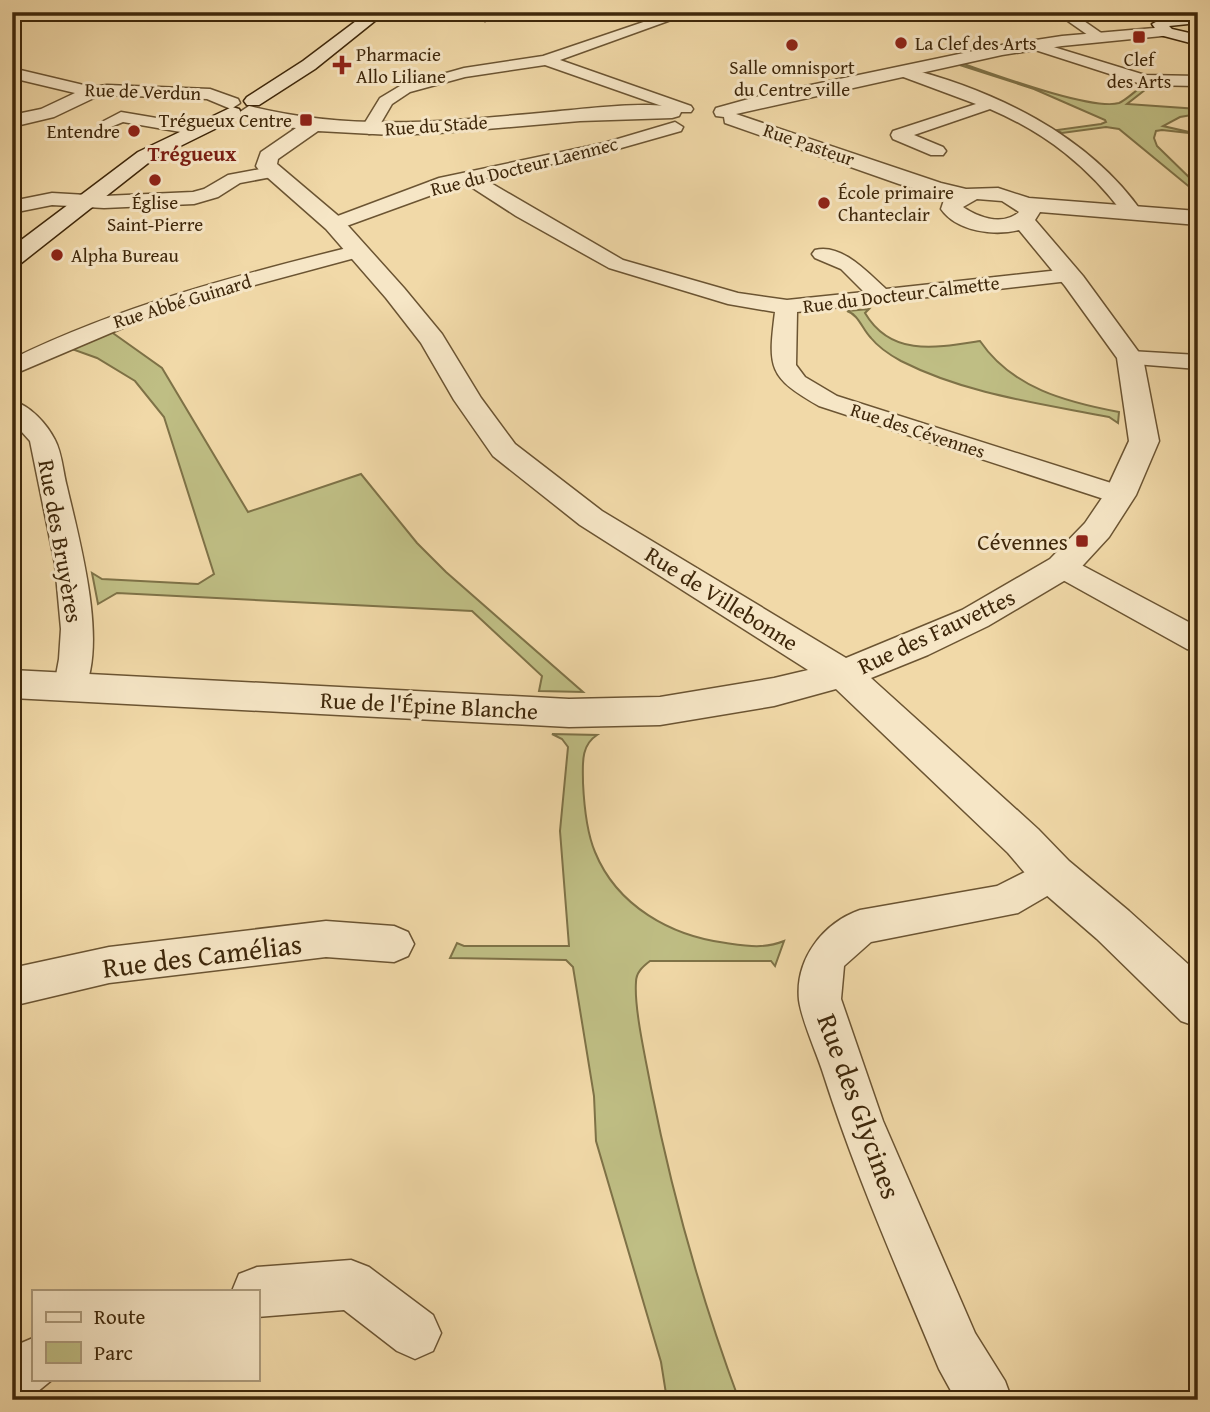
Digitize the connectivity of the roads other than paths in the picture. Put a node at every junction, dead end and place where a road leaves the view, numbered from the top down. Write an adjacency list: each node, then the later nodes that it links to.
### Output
1 (378, 12): 16 (street)
2 (687, 12): 10 (street)
3 (1061, 12): 7 (street)
4 (1154, 12): 6 (street)
5 (1198, 18): 6 (street)
6 (1168, 25): 7 (street); 8 (street)
7 (1100, 37): 9 (street)
8 (1198, 40)
9 (1034, 45): 11 (street); 13 (street)
10 (546, 60): 17 (street); 22 (street)
11 (903, 72): 15 (street); 19 (street)
12 (12, 73): 14 (street, Rue de Verdun)
13 (1198, 81)
14 (92, 92): 16 (street, Rue de Verdun); 18 (street)
15 (990, 104): 24 (street); 31 (street)
16 (241, 107): 21 (street, Rue du Stade); 23 (street)
17 (679, 120): 19 (street, Rue du Stade); 22 (street, Rue du Stade); 26 (street, Rue du Docteur Laennec)
18 (12, 121)
19 (723, 122): 27 (street, Rue Pasteur)
20 (106, 124): 23 (street)
21 (314, 125): 22 (street, Rue du Stade); 25 (street)
22 (369, 129)
23 (198, 130): 28 (street)
24 (937, 151)
25 (268, 166): 28 (street); 33 (street, Rue de Villebonne)
26 (468, 177): 33 (street, Rue du Docteur Laennec); 40 (street, Rue du Docteur Calmette)
27 (958, 200): 30 (street); 34 (street, Rue des Fauvettes)
28 (88, 202): 29 (street); 37 (street)
29 (12, 207)
30 (1024, 212): 31 (street); 34 (street); 38 (street, Rue des Fauvettes)
31 (1132, 212): 32 (street)
32 (1198, 218)
33 (334, 223): 35 (street, Rue de Villebonne)
34 (987, 224): 38 (street, Rue des Fauvettes)
35 (359, 251): 43 (street, Rue Abbé Guinard); 48 (street, Rue de Villebonne)
36 (822, 254): 39 (street)
37 (12, 259)
38 (1069, 275): 39 (street, Rue du Docteur Calmette); 41 (street, Rue des Fauvettes)
39 (883, 298): 40 (street, Rue du Docteur Calmette)
40 (787, 307): 45 (street, Rue des Cévennes)
41 (1130, 358): 42 (street); 45 (street, Rue des Fauvettes)
42 (1198, 362)
43 (12, 368)
44 (12, 408): 50 (street, Rue des Bruyères)
45 (1120, 495): 46 (street, Rue des Fauvettes)
46 (1062, 567): 47 (street); 48 (street, Rue des Fauvettes)
47 (1198, 641)
48 (843, 674): 50 (street, Rue de l'Épine Blanche); 51 (street, Rue de Villebonne)
49 (12, 684): 50 (street, Rue de l'Épine Blanche)
50 (70, 686)
51 (1053, 874): 54 (street, Rue de Villebonne); 59 (street, Rue des Glycines)
52 (394, 944): 53 (street, Rue des Camélias)
53 (12, 987)
54 (1198, 1005)
55 (259, 1292): 56 (street)
56 (415, 1333)
57 (32, 1365): 58 (street)
58 (12, 1378)
59 (986, 1400)

